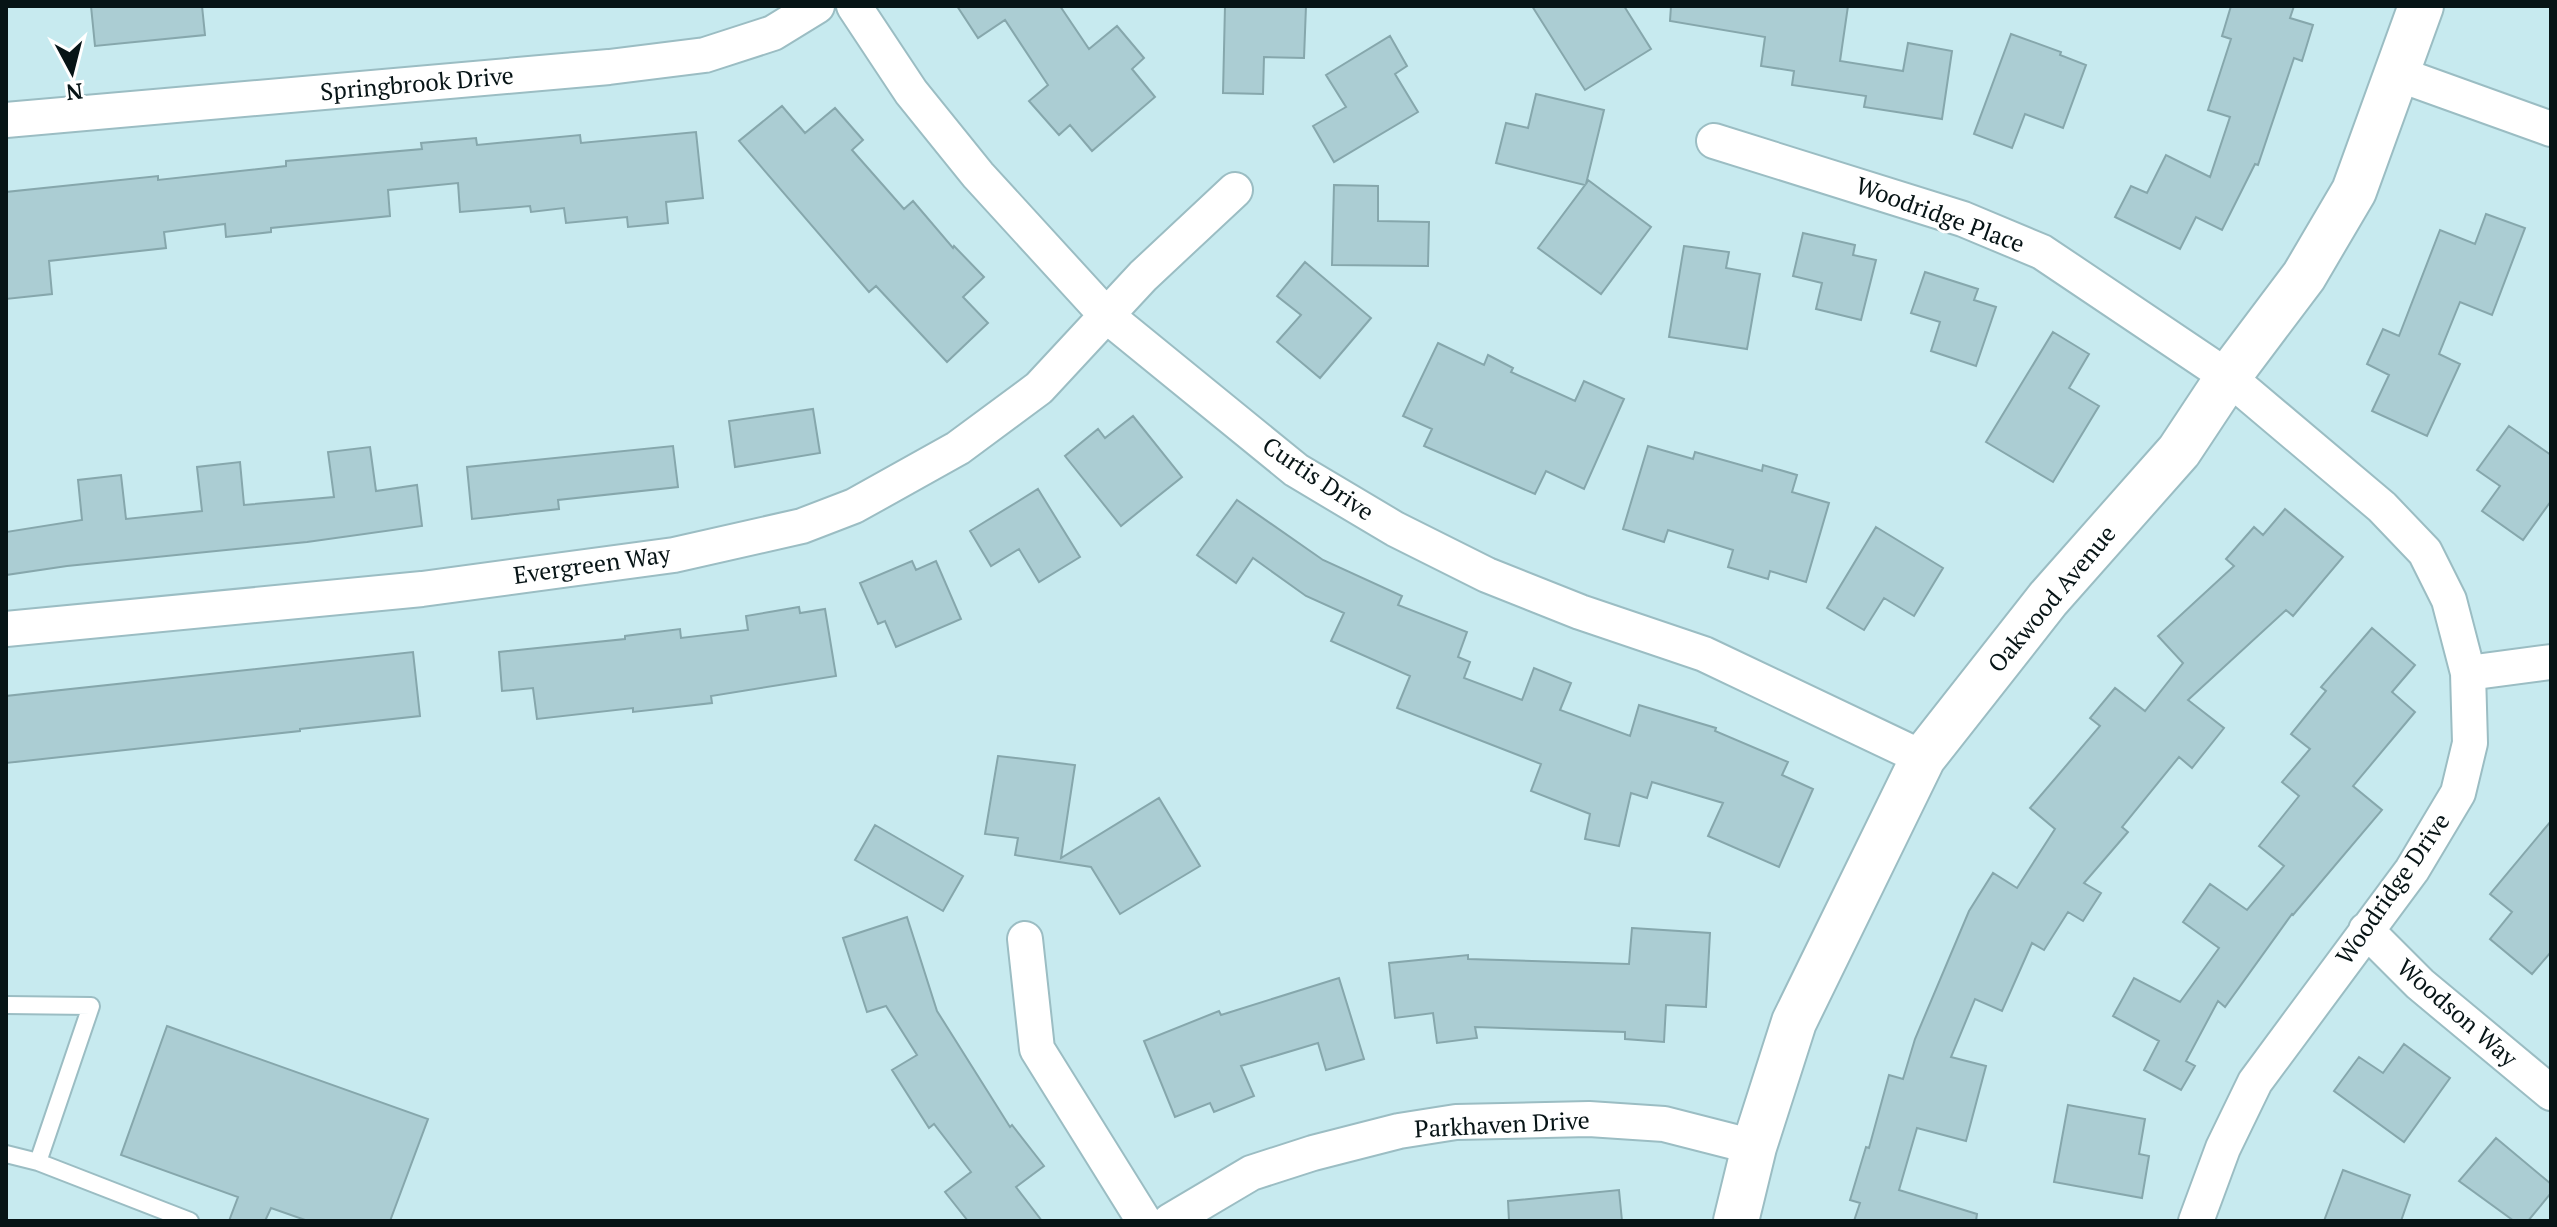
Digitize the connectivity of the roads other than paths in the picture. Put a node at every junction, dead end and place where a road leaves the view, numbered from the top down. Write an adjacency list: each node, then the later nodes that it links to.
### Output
1 (817, 6): 5 (street, Springbrook Drive)
2 (854, 6): 9 (street, Curtis Drive)
3 (2421, 6): 4 (main road, Oakwood Avenue)
4 (2398, 74): 6 (street); 10 (main road, Oakwood Avenue)
5 (6, 120)
6 (2551, 129)
7 (1714, 141): 10 (street, Woodridge Place)
8 (1235, 190): 9 (street, Evergreen Way)
9 (1107, 316): 11 (street, Evergreen Way); 14 (street, Curtis Drive)
10 (2228, 377): 13 (street, Woodridge Drive); 14 (main road, Oakwood Avenue)
11 (6, 629)
12 (2551, 662): 13 (street)
13 (2468, 673): 15 (street, Woodridge Drive)
14 (1923, 758): 19 (main road, Oakwood Avenue)
15 (2366, 930): 18 (street, Woodson Way); 26 (street, Woodridge Drive)
16 (1025, 939): 23 (street)
17 (6, 1005): 21 (lane)
18 (2551, 1093)
19 (1754, 1147): 24 (street, Parkhaven Drive); 25 (main road, Oakwood Avenue)
20 (6, 1154): 21 (lane)
21 (38, 1162): 22 (lane)
22 (190, 1221)
23 (1144, 1221)
24 (1170, 1221)
25 (1736, 1221)
26 (2196, 1221)

